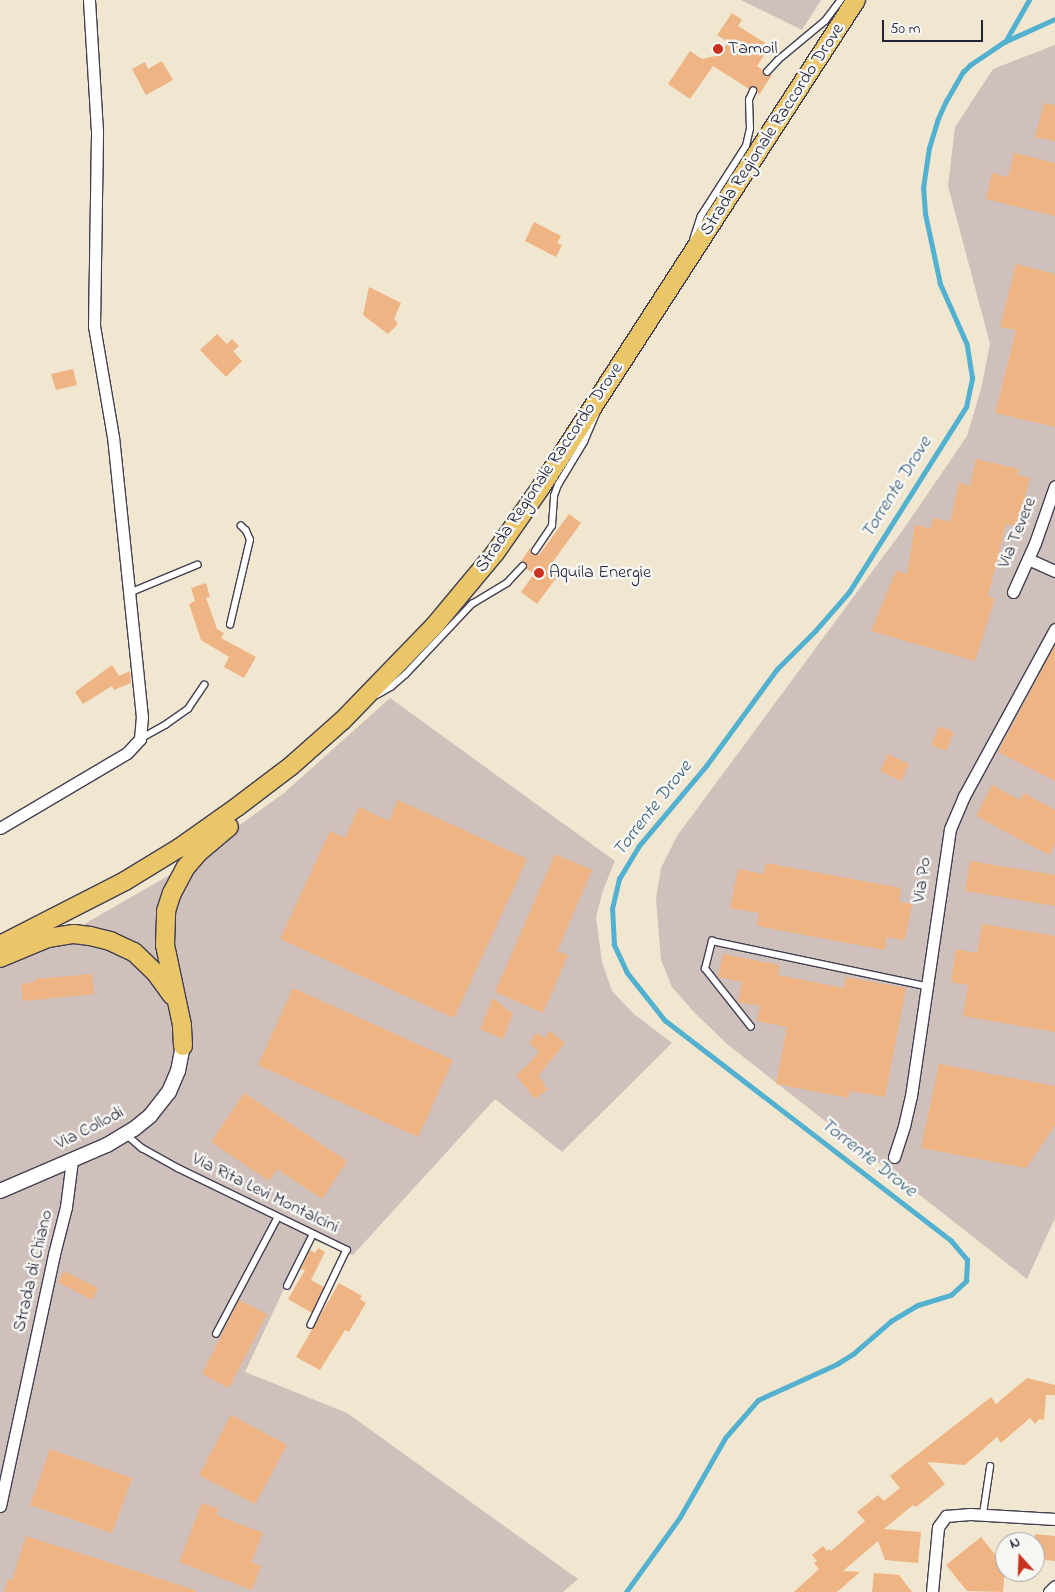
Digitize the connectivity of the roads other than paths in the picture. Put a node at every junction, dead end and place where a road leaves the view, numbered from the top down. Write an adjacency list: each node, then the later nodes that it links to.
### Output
1 (89, 0): 15 (street)
2 (842, 0): 4 (lane)
3 (856, 0): 6 (main road, Strada Regionale Raccordo Drove)
4 (767, 72)
5 (753, 91): 6 (lane)
6 (690, 258): 7 (main road, Strada Regionale Raccordo Drove)
7 (598, 399): 10 (lane); 20 (main road, Strada Regionale Raccordo Drove)
8 (1055, 486): 11 (street, Via Tevere)
9 (241, 526): 17 (lane)
10 (535, 551)
11 (1028, 559): 14 (street); 16 (street, Via Tevere)
12 (197, 565): 15 (lane)
13 (524, 566): 20 (lane)
14 (1055, 571)
15 (130, 592): 21 (street)
16 (1013, 592)
17 (230, 625)
18 (1055, 629): 28 (street, Via Po)
19 (204, 685): 21 (lane)
20 (365, 699): 22 (main road, Strada Regionale Raccordo Drove)
21 (140, 738): 23 (street)
22 (321, 740): 24 (main road, Strada Regionale Raccordo Drove); 29 (main road)
23 (0, 828)
24 (138, 873): 25 (main road); 26 (main road, Strada Regionale Raccordo Drove)
25 (0, 932)
26 (0, 945)
27 (0, 958): 29 (main road)
28 (926, 986): 30 (lane); 33 (street, Via Po)
29 (175, 999): 31 (main road)
30 (751, 1027)
31 (182, 1046): 32 (street, Via Collodi)
32 (127, 1135): 34 (street, Via Collodi); 36 (lane, Via Rita Levi Montalcini)
33 (894, 1157)
34 (72, 1160): 35 (street, Via Collodi); 42 (street, Strada di Chiano)
35 (0, 1192)
36 (278, 1217): 37 (lane, Via Rita Levi Montalcini); 40 (lane)
37 (313, 1234): 38 (lane); 39 (lane, Via Rita Levi Montalcini)
38 (286, 1286)
39 (311, 1325)
40 (216, 1334)
41 (990, 1467): 43 (lane)
42 (0, 1506)
43 (983, 1514): 44 (street); 46 (street)
44 (1055, 1519)
45 (1055, 1586): 47 (street)
46 (932, 1592)
47 (1049, 1592)

